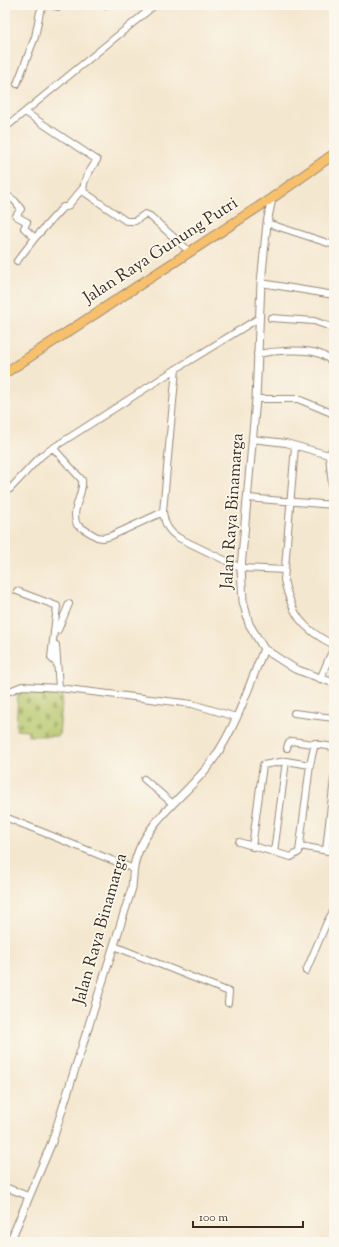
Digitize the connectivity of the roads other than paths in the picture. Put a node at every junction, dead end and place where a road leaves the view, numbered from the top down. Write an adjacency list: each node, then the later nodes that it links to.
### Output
1 (45, 5): 5 (street)
2 (51, 5): 3 (street)
3 (63, 5)
4 (153, 6): 6 (street)
5 (17, 84)
6 (25, 112): 7 (street); 9 (street)
7 (5, 128)
8 (334, 154): 11 (main road, Jalan Raya Gunung Putri)
9 (83, 188): 13 (street); 15 (street)
10 (5, 194): 13 (street)
11 (272, 198): 12 (street, Jalan Raya Binamarga); 15 (main road, Jalan Raya Gunung Putri)
12 (267, 223): 14 (street); 17 (street, Jalan Raya Binamarga)
13 (35, 238): 16 (street)
14 (334, 245)
15 (189, 252): 25 (main road, Jalan Raya Gunung Putri)
16 (17, 261)
17 (261, 283): 18 (street); 19 (street, Jalan Raya Binamarga)
18 (334, 295)
19 (259, 318): 22 (street, Jalan Raya Binamarga); 24 (street)
20 (271, 318): 21 (street)
21 (334, 328)
22 (257, 354): 23 (street); 26 (street, Jalan Raya Binamarga)
23 (334, 362)
24 (176, 369): 31 (street); 37 (street)
25 (5, 373)
26 (256, 399): 27 (street); 28 (street, Jalan Raya Binamarga)
27 (334, 414)
28 (252, 439): 29 (street); 34 (street, Jalan Raya Binamarga)
29 (295, 446): 32 (street); 35 (street)
30 (334, 446): 32 (street)
31 (54, 449): 33 (street); 37 (street)
32 (329, 455): 36 (street)
33 (10, 489)
34 (247, 498): 35 (street); 39 (street, Jalan Raya Binamarga)
35 (290, 502): 36 (street); 40 (street)
36 (334, 505): 38 (street)
37 (163, 512): 39 (street)
38 (334, 519)
39 (241, 568): 40 (street); 44 (street, Jalan Raya Binamarga)
40 (285, 570): 43 (street)
41 (17, 591): 45 (street)
42 (69, 604): 45 (street)
43 (334, 646): 46 (street)
44 (264, 648): 46 (street); 51 (street, Jalan Raya Binamarga)
45 (56, 663): 48 (street)
46 (320, 679): 47 (street)
47 (334, 683)
48 (59, 688): 49 (street); 51 (street)
49 (5, 693)
50 (294, 713): 52 (street)
51 (236, 717): 60 (street, Jalan Raya Binamarga)
52 (334, 718)
53 (314, 743): 54 (street); 55 (street); 57 (street)
54 (334, 747)
55 (287, 748)
56 (286, 761): 57 (street); 64 (street); 66 (street)
57 (310, 765): 63 (street)
58 (144, 779): 60 (street)
59 (334, 779): 65 (street)
60 (172, 803): 68 (street, Jalan Raya Binamarga)
61 (5, 817): 68 (street)
62 (239, 842): 64 (street)
63 (300, 846): 65 (street); 66 (street)
64 (252, 847): 66 (street)
65 (326, 850): 67 (street)
66 (274, 852)
67 (334, 852)
68 (134, 869): 70 (street, Jalan Raya Binamarga)
69 (334, 910): 71 (street)
70 (114, 946): 72 (street); 74 (street, Jalan Raya Binamarga)
71 (306, 971)
72 (228, 1003)
73 (5, 1187): 74 (street)
74 (28, 1196): 75 (street, Jalan Raya Binamarga)
75 (10, 1242)

